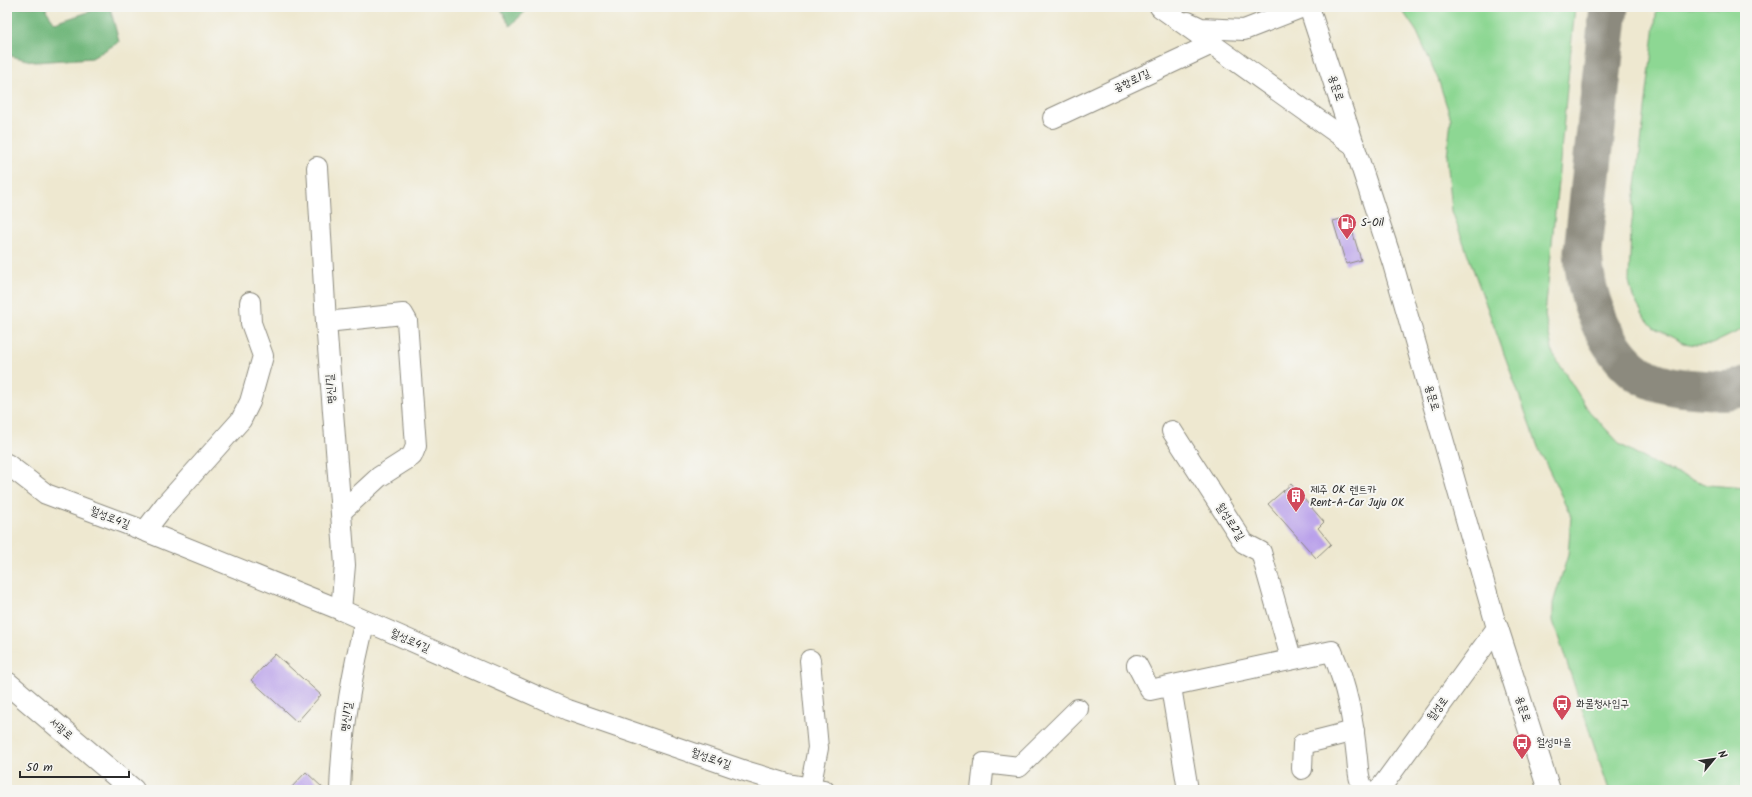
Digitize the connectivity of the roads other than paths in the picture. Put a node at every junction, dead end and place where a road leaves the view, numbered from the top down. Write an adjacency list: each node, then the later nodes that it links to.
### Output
1 (1160, 7): 2 (street); 4 (street)
2 (1303, 7)
3 (1309, 7): 6 (street, 용문로)
4 (1212, 44): 5 (street, 공항로1길); 6 (street)
5 (1053, 118)
6 (1354, 146): 16 (street, 용문로)
7 (317, 167): 9 (street, 명신1길)
8 (250, 302): 13 (street)
9 (326, 322): 12 (street, 명신1길); 12 (street)
10 (1172, 431): 17 (street, 월성로2길)
11 (7, 464): 13 (street, 월성로4길)
12 (341, 512): 14 (street, 명신1길)
13 (146, 531): 14 (street, 월성로4길)
14 (341, 610): 15 (street, 월성로4길)
15 (365, 621): 26 (street, 월성로4길); 28 (street, 명신1길)
16 (1497, 628): 25 (main road, 용문로); 32 (street, 월성로)
17 (1291, 658): 21 (street); 23 (street)
18 (810, 660): 26 (street)
19 (1137, 665): 21 (street)
20 (7, 683): 27 (main road, 서광로)
21 (1171, 687): 30 (street)
22 (1078, 709): 29 (street)
23 (1354, 731): 24 (street); 31 (street)
24 (1302, 769)
25 (1547, 786)
26 (817, 789)
27 (133, 790)
28 (340, 790)
29 (981, 790)
30 (1188, 790)
31 (1366, 790)
32 (1379, 790)

